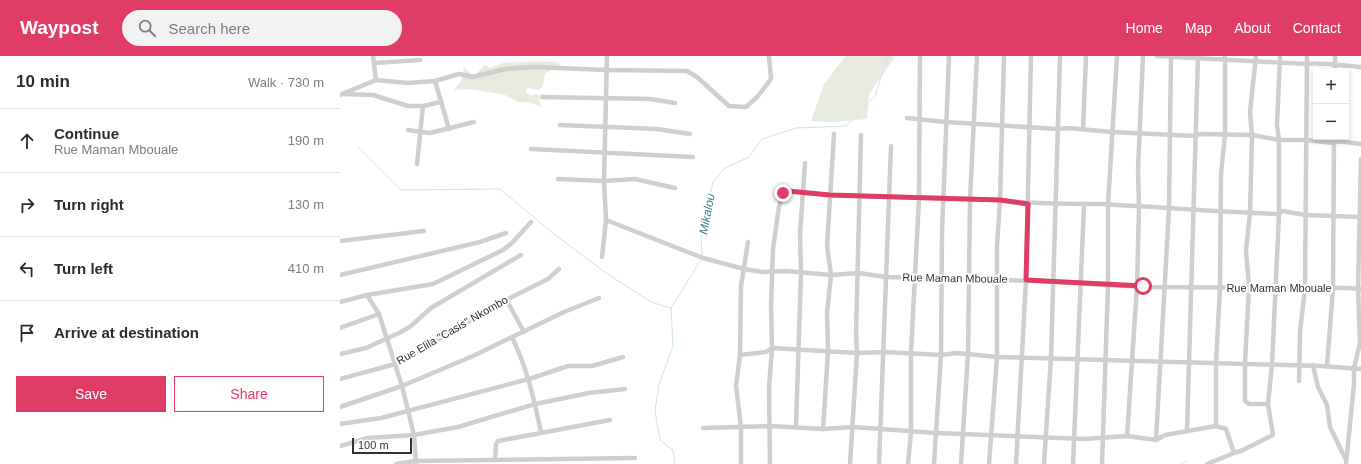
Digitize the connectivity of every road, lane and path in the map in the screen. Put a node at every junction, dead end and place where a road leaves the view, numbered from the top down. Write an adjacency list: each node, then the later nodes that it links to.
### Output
1 (373, 56): 23 (street)
2 (607, 56): 27 (street)
3 (769, 56): 27 (street)
4 (920, 56): 37 (street)
5 (949, 56): 39 (street)
6 (977, 56): 41 (street)
7 (1004, 56): 42 (street)
8 (1031, 56): 44 (street)
9 (1060, 56): 45 (street)
10 (1086, 56): 46 (street)
11 (1117, 56): 50 (street)
12 (1143, 56): 51 (street)
13 (1157, 56): 17 (street)
14 (1280, 56): 22 (street)
15 (1307, 56): 24 (street)
16 (1335, 56): 26 (street)
17 (1171, 57): 18 (street); 56 (street)
18 (1198, 58): 19 (street); 58 (street)
19 (1226, 58): 20 (street); 54 (street)
20 (1256, 59): 22 (street); 57 (street)
21 (420, 60): 23 (street)
22 (1280, 62): 24 (street); 59 (street)
23 (374, 63): 28 (street)
24 (1307, 64): 26 (street); 60 (street)
25 (1361, 67): 26 (street)
26 (1335, 68)
27 (606, 70): 29 (street); 32 (street)
28 (376, 80): 29 (street); 30 (street)
29 (435, 81): 33 (street)
30 (341, 95): 35 (street)
31 (542, 97): 32 (street)
32 (605, 98): 34 (street); 43 (street)
33 (441, 102): 35 (street); 48 (street)
34 (675, 103)
35 (423, 106): 49 (street)
36 (907, 118): 37 (street)
37 (919, 119): 39 (street); 77 (street)
38 (474, 122): 48 (street)
39 (946, 122): 41 (street); 78 (street)
40 (560, 125): 43 (street)
41 (974, 125): 42 (street); 79 (street)
42 (1002, 125): 44 (street); 80 (street)
43 (605, 127): 52 (street); 65 (street)
44 (1031, 128): 45 (street); 82 (street)
45 (1058, 129): 46 (street); 81 (street)
46 (1083, 129): 50 (street)
47 (408, 130): 49 (street)
48 (449, 130): 49 (street)
49 (421, 132): 69 (street)
50 (1112, 132): 51 (street); 84 (street)
51 (1140, 132): 56 (street); 85 (street)
52 (690, 134)
53 (834, 134): 74 (street)
54 (1225, 134): 57 (street); 58 (street); 88 (street)
55 (861, 135): 75 (street)
56 (1169, 135): 58 (street); 86 (street)
57 (1252, 135): 59 (street); 89 (street)
58 (1196, 136): 87 (street)
59 (1279, 140): 60 (street); 90 (street)
60 (1307, 140): 61 (street); 91 (street)
61 (1334, 143): 62 (street); 92 (street)
62 (1361, 144)
63 (891, 146): 76 (street)
64 (531, 149): 65 (street)
65 (605, 154): 66 (street); 71 (street)
66 (693, 157)
67 (1361, 159): 93 (street)
68 (805, 163): 73 (street)
69 (418, 164)
70 (558, 179): 71 (street)
71 (604, 181): 72 (street); 94 (street)
72 (675, 188)
73 (804, 193): 74 (street); 104 (street); 105 (street)
74 (830, 195): 75 (street); 108 (street)
75 (860, 196): 76 (street); 106 (street)
76 (888, 197): 77 (street); 109 (street)
77 (919, 198): 78 (street); 110 (street)
78 (943, 199): 79 (street); 111 (street)
79 (970, 200): 80 (street); 112 (street)
80 (1000, 200): 82 (street); 113 (street)
81 (1057, 203): 82 (street); 83 (street); 115 (street)
82 (1028, 204): 114 (street)
83 (1084, 205): 84 (street); 116 (street)
84 (1108, 205): 85 (street); 117 (street)
85 (1139, 207): 86 (street); 118 (street)
86 (1169, 209): 87 (street); 119 (street)
87 (1194, 209): 88 (street); 120 (street)
88 (1222, 210): 89 (street); 122 (street)
89 (1250, 213): 90 (street); 121 (street)
90 (1279, 214): 91 (street); 123 (street)
91 (1306, 215): 92 (street); 124 (street)
92 (1334, 216): 93 (street); 125 (street)
93 (1360, 217): 126 (street)
94 (606, 220): 101 (street); 103 (street, Rue Maman Mbouale)
95 (531, 222): 127 (street)
96 (424, 231): 98 (street)
97 (506, 233): 107 (street)
98 (340, 241)
99 (748, 242): 103 (street)
100 (521, 254): 135 (street)
101 (602, 257)
102 (559, 269): 129 (street, Rue Elila "Casis" Nkombo)
103 (744, 269): 104 (street, Rue Maman Mbouale); 144 (street)
104 (772, 272): 105 (street, Rue Maman Mbouale); 136 (street)
105 (801, 273): 108 (street, Rue Maman Mbouale); 137 (street)
106 (859, 273): 108 (street, Rue Maman Mbouale); 109 (street, Rue Maman Mbouale); 140 (street)
107 (340, 275)
108 (831, 275): 138 (street)
109 (886, 277): 110 (street, Rue Maman Mbouale); 139 (street)
110 (914, 277): 111 (street, Rue Maman Mbouale); 141 (street)
111 (942, 279): 112 (street, Rue Maman Mbouale); 145 (street)
112 (970, 279): 113 (street, Rue Maman Mbouale); 143 (street)
113 (998, 280): 114 (street, Rue Maman Mbouale); 147 (street)
114 (1026, 280): 115 (street, Rue Maman Mbouale); 148 (street)
115 (1053, 282): 116 (street, Rue Maman Mbouale); 149 (street)
116 (1080, 283): 117 (street, Rue Maman Mbouale); 150 (street)
117 (1108, 285): 118 (street, Rue Maman Mbouale); 151 (street)
118 (1137, 286): 119 (street, Rue Maman Mbouale); 152 (street)
119 (1164, 287): 120 (street, Rue Maman Mbouale); 153 (street)
120 (1192, 287): 122 (street, Rue Maman Mbouale); 154 (street)
121 (1249, 287): 122 (street, Rue Maman Mbouale); 123 (street, Rue Maman Mbouale); 156 (street)
122 (1220, 288): 155 (street)
123 (1276, 288): 124 (street, Rue Maman Mbouale); 158 (street)
124 (1305, 288): 125 (street, Rue Maman Mbouale); 159 (street)
125 (1333, 288): 126 (street, Rue Maman Mbouale); 161 (street)
126 (1360, 289): 162 (street)
127 (367, 295): 130 (street); 131 (street)
128 (599, 298): 133 (street)
129 (506, 299): 133 (street); 157 (street, Rue Elila "Casis" Nkombo)
130 (340, 302)
131 (379, 314): 132 (street); 135 (street)
132 (340, 328)
133 (524, 332): 134 (street)
134 (512, 337): 165 (street); 167 (street)
135 (386, 339): 142 (street); 157 (street)
136 (772, 348): 137 (street); 144 (street); 175 (street)
137 (799, 350): 138 (street); 176 (street)
138 (828, 351): 140 (street); 181 (street)
139 (885, 352): 140 (street); 141 (street); 182 (street)
140 (857, 353): 179 (street)
141 (911, 353): 145 (street); 185 (street)
142 (340, 354)
143 (968, 354): 145 (street); 147 (street); 187 (street)
144 (740, 355): 178 (street)
145 (941, 355): 186 (street)
146 (623, 357): 165 (street)
147 (997, 357): 148 (street); 188 (street)
148 (1023, 358): 149 (street); 190 (street)
149 (1051, 358): 150 (street); 193 (street)
150 (1078, 359): 151 (street); 194 (street)
151 (1106, 360): 152 (street); 191 (street)
152 (1133, 360): 153 (street); 192 (street)
153 (1160, 361): 154 (street); 195 (street)
154 (1189, 362): 155 (street); 183 (street)
155 (1216, 362): 156 (street); 177 (street)
156 (1245, 363): 158 (street); 170 (street)
157 (395, 364): 164 (street, Rue Elila "Casis" Nkombo); 167 (street)
158 (1272, 364): 159 (street); 170 (street)
159 (1299, 365): 160 (street); 166 (street)
160 (1313, 366): 161 (street); 200 (street)
161 (1327, 366): 162 (street)
162 (1354, 368): 163 (street); 200 (street)
163 (1361, 369)
164 (340, 379)
165 (529, 379): 169 (street); 172 (street)
166 (1299, 381)
167 (402, 386): 171 (street); 172 (street)
168 (625, 390): 169 (street)
169 (535, 404): 184 (street); 189 (street)
170 (1268, 404): 197 (street)
171 (340, 407)
172 (408, 410): 174 (street); 189 (street)
173 (610, 420): 184 (street)
174 (340, 424)
175 (770, 426): 176 (street); 178 (street); 204 (street)
176 (796, 426): 181 (street)
177 (1216, 426): 183 (street); 197 (street)
178 (741, 427): 180 (street); 203 (street)
179 (853, 427): 181 (street); 182 (street); 205 (street)
180 (704, 428)
181 (824, 429)
182 (881, 430): 185 (street); 206 (street)
183 (1187, 431): 195 (street)
184 (541, 432): 199 (street)
185 (911, 432): 186 (street); 207 (street)
186 (936, 433): 187 (street); 208 (street)
187 (963, 434): 188 (street); 209 (street)
188 (990, 434): 190 (street); 210 (street)
189 (414, 435): 196 (street); 201 (street)
190 (1017, 436): 193 (street); 211 (street)
191 (1102, 436): 192 (street); 194 (street); 214 (street)
192 (1127, 436): 195 (street)
193 (1046, 437): 194 (street); 212 (street)
194 (1073, 438): 213 (street)
195 (1156, 440)
196 (340, 446)
197 (1234, 453): 215 (street)
198 (635, 458): 199 (street)
199 (494, 460): 201 (street)
200 (1346, 462)
201 (415, 463): 202 (street)
202 (396, 464)
203 (741, 464)
204 (770, 464)
205 (850, 464)
206 (880, 464)
207 (908, 464)
208 (934, 464)
209 (961, 464)
210 (989, 464)
211 (1016, 464)
212 (1044, 464)
213 (1073, 464)
214 (1102, 464)
215 (1207, 464)

